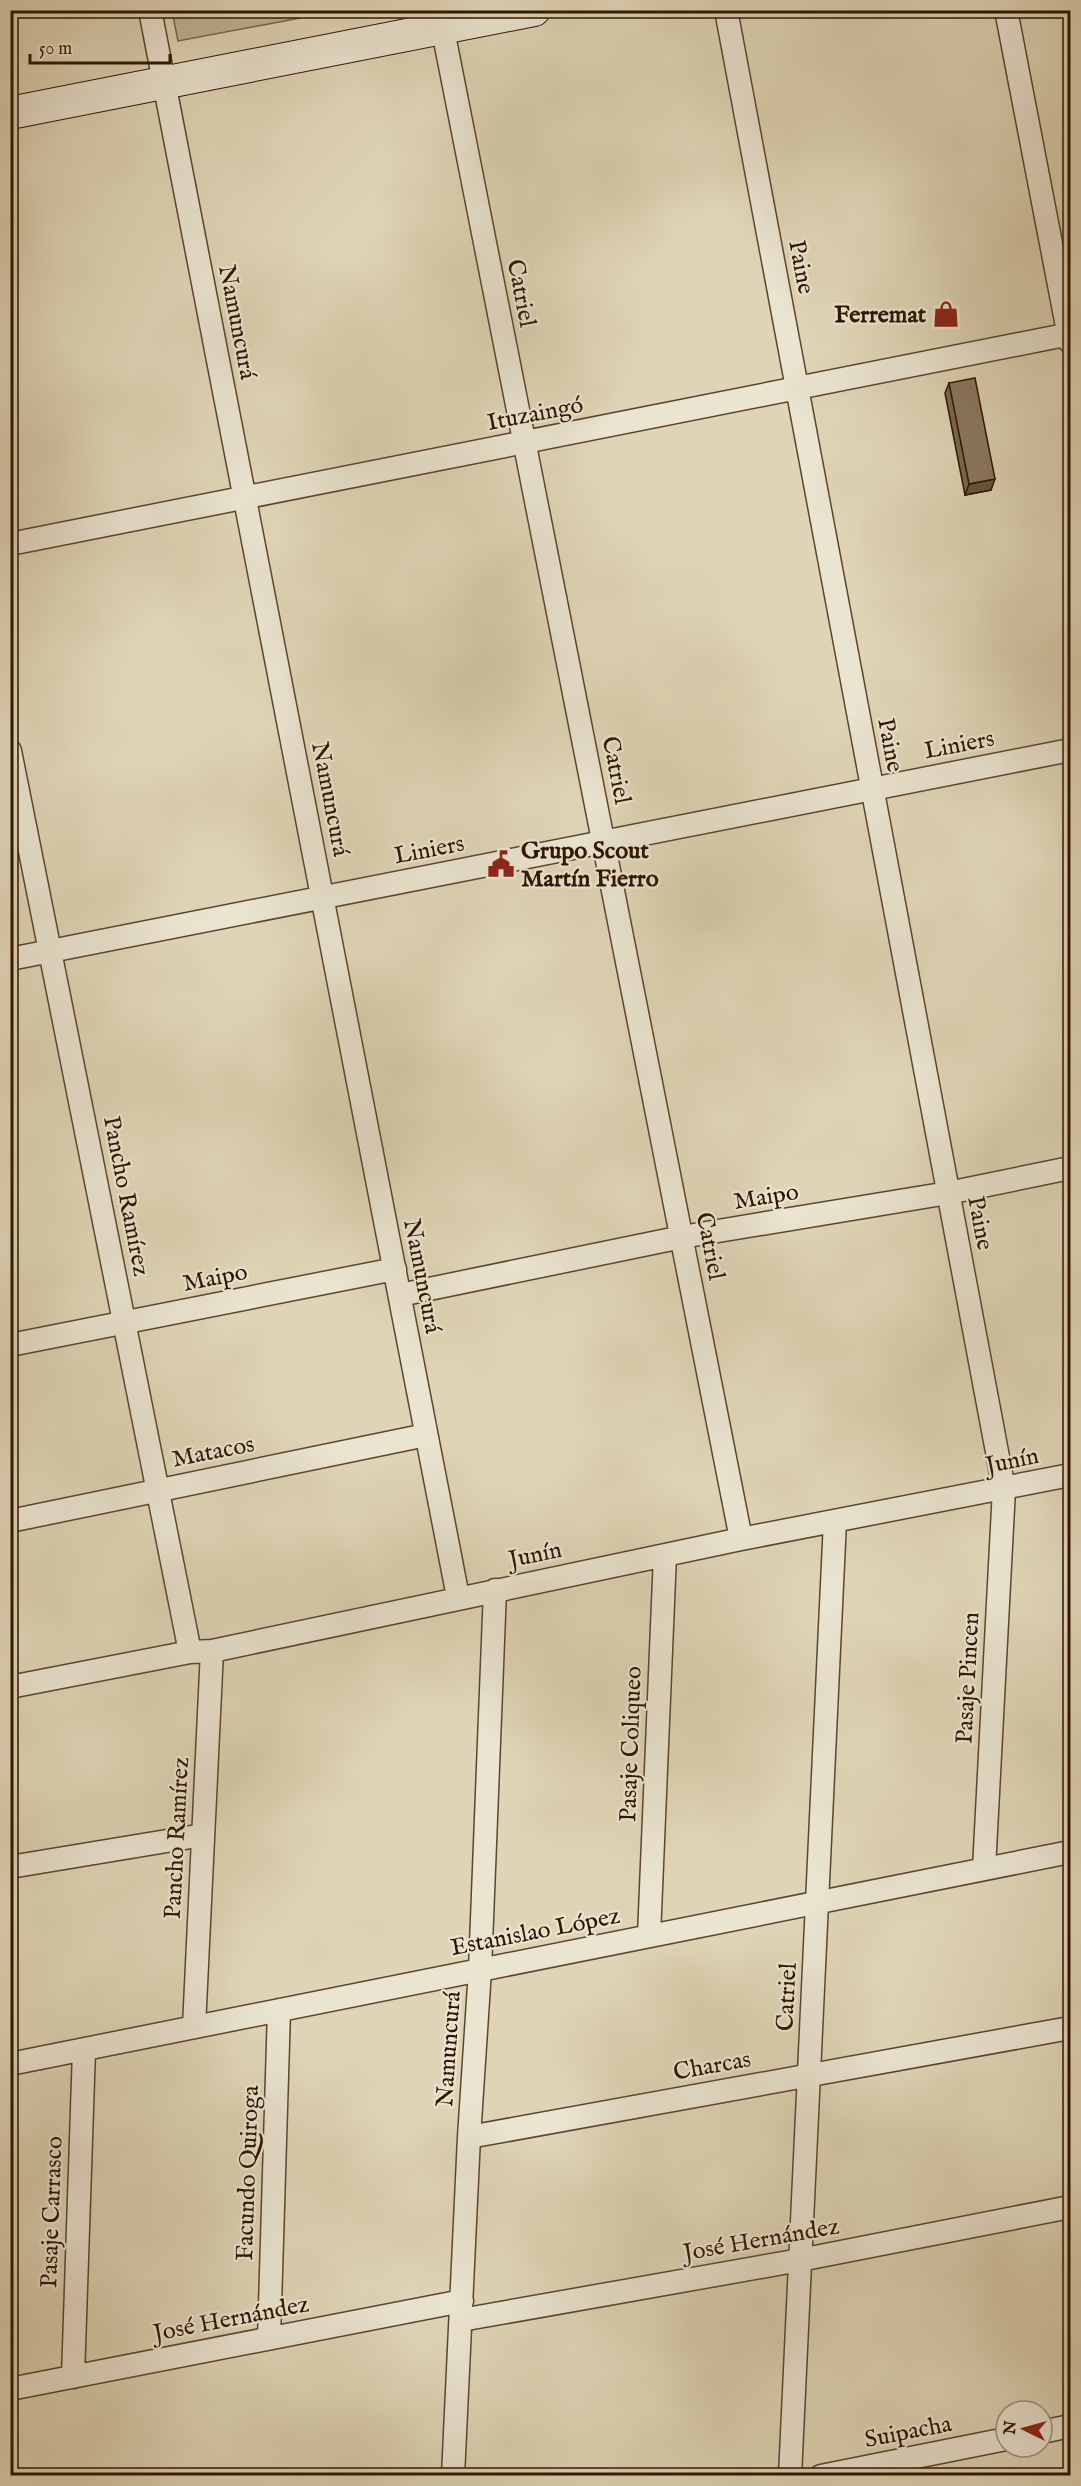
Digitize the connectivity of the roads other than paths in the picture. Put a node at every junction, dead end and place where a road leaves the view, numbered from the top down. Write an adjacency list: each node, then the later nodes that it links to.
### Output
1 (150, 10): 6 (street, Namuncurá)
2 (534, 10): 5 (main road)
3 (726, 10): 10 (street, Paine)
4 (1006, 10): 9 (street)
5 (437, 16): 6 (main road); 11 (street, Catriel)
6 (162, 74): 7 (main road); 8 (main road); 12 (street, Namuncurá)
7 (10, 94)
8 (10, 113)
9 (1070, 337): 10 (street, Ituzaingó)
10 (797, 389): 11 (street, Ituzaingó); 16 (street, Paine)
11 (524, 442): 12 (street, Ituzaingó); 17 (street, Catriel)
12 (245, 498): 13 (street, Ituzaingó); 18 (street, Namuncurá)
13 (10, 544)
14 (1071, 750): 16 (street, Liniers)
15 (10, 751): 19 (street, Pancho Ramírez)
16 (872, 789): 17 (street, Liniers); 22 (street, Paine)
17 (603, 842): 18 (street, Liniers); 23 (street, Catriel)
18 (322, 898): 19 (street, Liniers); 24 (street, Namuncurá)
19 (50, 951): 20 (street, Liniers); 26 (street, Pancho Ramírez)
20 (10, 959)
21 (1071, 1168): 22 (street, Maipo)
22 (948, 1193): 23 (street, Maipo); 31 (street, Paine)
23 (682, 1237): 25 (street, Maipo); 34 (street, Catriel)
24 (395, 1269): 25 (street, Namuncurá); 26 (street, Maipo)
25 (400, 1294): 28 (street, Namuncurá)
26 (124, 1323): 27 (street, Maipo); 30 (street, Pancho Ramírez)
27 (10, 1345)
28 (426, 1436): 30 (street, Matacos); 37 (street, Namuncurá)
29 (1071, 1475): 31 (street, Junín)
30 (159, 1489): 32 (street, Matacos); 38 (street, Pancho Ramírez)
31 (1004, 1490): 33 (street, Junín); 43 (street, Pasaje Pincen)
32 (10, 1521)
33 (835, 1521): 34 (street, Junín); 44 (street, Catriel)
34 (741, 1539): 35 (street, Junín)
35 (665, 1555): 36 (street, Junín); 45 (street, Pasaje Coliqueo)
36 (495, 1590): 37 (street, Junín); 46 (street, Namuncurá)
37 (458, 1597): 38 (street, Junín)
38 (201, 1651): 39 (street, Junín); 40 (street, Pancho Ramírez)
39 (10, 1687)
40 (203, 1835): 42 (street); 48 (street, Pancho Ramírez)
41 (1071, 1852): 43 (street, Estanislao López)
42 (10, 1867)
43 (984, 1869): 44 (street, Estanislao López)
44 (818, 1902): 45 (street, Estanislao López); 52 (street, Catriel)
45 (649, 1936): 46 (street, Estanislao López)
46 (480, 1970): 47 (street, Estanislao López); 53 (street, Namuncurá)
47 (279, 2010): 48 (street, Estanislao López); 57 (street, Facundo Quiroga)
48 (194, 2027): 50 (street, Estanislao López)
49 (1071, 2028): 52 (street, Charcas)
50 (84, 2050): 51 (street, Estanislao López); 58 (street, Pasaje Carrasco)
51 (10, 2064)
52 (809, 2074): 53 (street, Charcas); 55 (street, Catriel)
53 (469, 2137): 56 (street, Namuncurá)
54 (1071, 2207): 55 (street, José Hernández)
55 (800, 2260): 56 (street, José Hernández); 64 (street, Catriel)
56 (461, 2311): 57 (street, José Hernández); 63 (street, Namuncurá)
57 (269, 2338): 58 (street, José Hernández)
58 (73, 2377): 59 (street, José Hernández)
59 (10, 2389)
60 (1071, 2426): 61 (street)
61 (1054, 2430)
62 (994, 2441): 65 (street, Suipacha)
63 (453, 2475)
64 (790, 2475)
65 (821, 2475)

